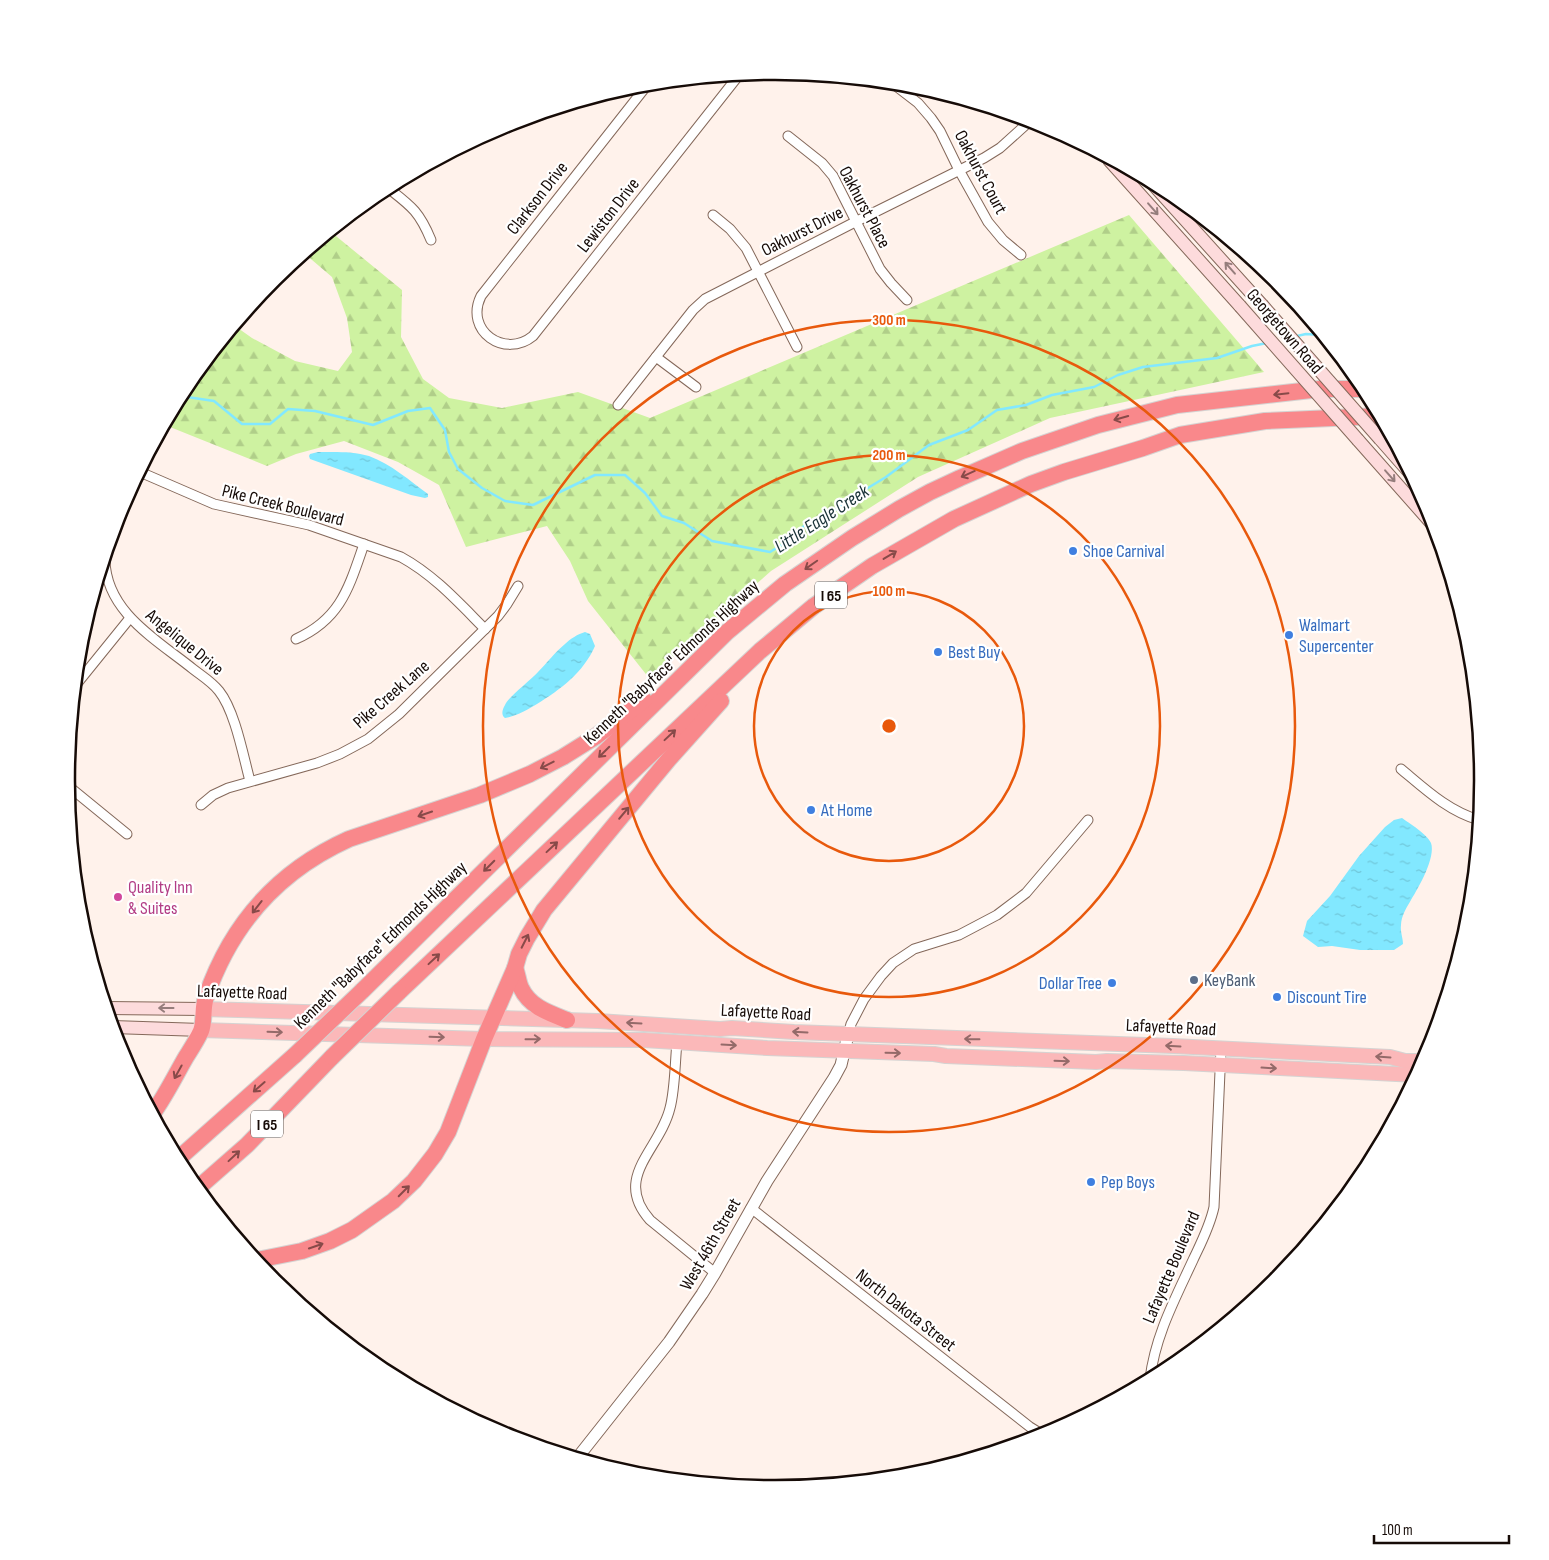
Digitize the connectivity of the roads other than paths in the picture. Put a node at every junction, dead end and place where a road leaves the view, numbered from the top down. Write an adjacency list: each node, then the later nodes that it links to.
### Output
1 (733, 82): 16 (street, Lewiston Drive)
2 (904, 93): 6 (street, Oakhurst Court)
3 (640, 94): 16 (street, Clarkson Drive)
4 (1024, 127): 6 (street, Oakhurst Drive)
5 (788, 136): 11 (street, Oakhurst Place)
6 (959, 170): 11 (street, Oakhurst Drive); 13 (street, Oakhurst Court)
7 (1119, 172): 25 (main road, Georgetown Road, one-way to 25, bridge)
8 (395, 193): 12 (street)
9 (1173, 205): 23 (main road, Georgetown Road, one-way to 9, bridge)
10 (713, 215): 14 (street)
11 (855, 222): 14 (street, Oakhurst Drive); 15 (street, Oakhurst Place)
12 (431, 240)
13 (1021, 255)
14 (758, 271): 17 (street); 18 (street, Oakhurst Drive)
15 (907, 300)
16 (489, 337)
17 (798, 348)
18 (656, 357): 19 (street); 21 (street, Oakhurst Drive)
19 (696, 387)
20 (1355, 389): 32 (highway, Kenneth "Babyface" Edmonds Highway / I 65, one-way to 32)
21 (618, 405)
22 (1372, 416): 27 (highway, I 65, one-way to 22)
23 (1392, 453)
24 (145, 474): 26 (street, Pike Creek Boulevard)
25 (1420, 511)
26 (364, 544): 31 (street, Pike Creek Boulevard); 33 (street)
27 (862, 573): 42 (highway, one-way to 27); 59 (highway, I 65, one-way to 27, bridge)
28 (106, 575): 30 (street, Angelique Drive)
29 (518, 586): 31 (street, Pike Creek Lane)
30 (130, 618): 34 (street); 36 (street, Angelique Drive)
31 (485, 629): 36 (street, Pike Creek Lane)
32 (727, 632): 44 (highway, one-way to 44); 58 (highway, Kenneth "Babyface" Edmonds Highway / I 65, one-way to 58, bridge)
33 (296, 639)
34 (83, 677)
35 (1402, 769): 39 (street)
36 (250, 781): 38 (street, Pike Creek Lane)
37 (75, 792): 41 (street)
38 (201, 805)
39 (1473, 818)
40 (1088, 820): 49 (street)
41 (127, 834)
42 (515, 968): 45 (highway); 46 (highway)
43 (113, 1008): 44 (main road, Lafayette Road, one-way to 43)
44 (203, 1009): 45 (main road, Lafayette Road); 48 (highway)
45 (493, 1018): 46 (main road, Lafayette Road); 50 (highway)
46 (567, 1020): 49 (main road, Lafayette Road, one-way to 46)
47 (120, 1027): 48 (main road, Lafayette Road)
48 (201, 1030): 50 (main road, Lafayette Road, one-way to 50); 57 (highway, one-way to 57)
49 (848, 1035): 52 (main road, Lafayette Road, one-way to 49); 53 (street, West 46th Street)
50 (484, 1039): 51 (main road, Lafayette Road, one-way to 51); 61 (highway, one-way to 50)
51 (677, 1042): 53 (main road, Lafayette Road, one-way to 53); 62 (street)
52 (1222, 1048): 54 (main road, Lafayette Road, one-way to 52); 55 (street, Lafayette Boulevard)
53 (844, 1051): 55 (main road, Lafayette Road, one-way to 55); 60 (street, West 46th Street)
54 (1415, 1061)
55 (1220, 1065): 56 (main road, Lafayette Road, one-way to 56); 63 (street, Lafayette Boulevard)
56 (1408, 1076)
57 (157, 1107)
58 (184, 1154)
59 (203, 1183)
60 (751, 1208): 62 (street, West 46th Street); 64 (street, North Dakota Street)
61 (265, 1259)
62 (715, 1273): 65 (street, West 46th Street)
63 (1152, 1369)
64 (1034, 1429)
65 (582, 1452)

